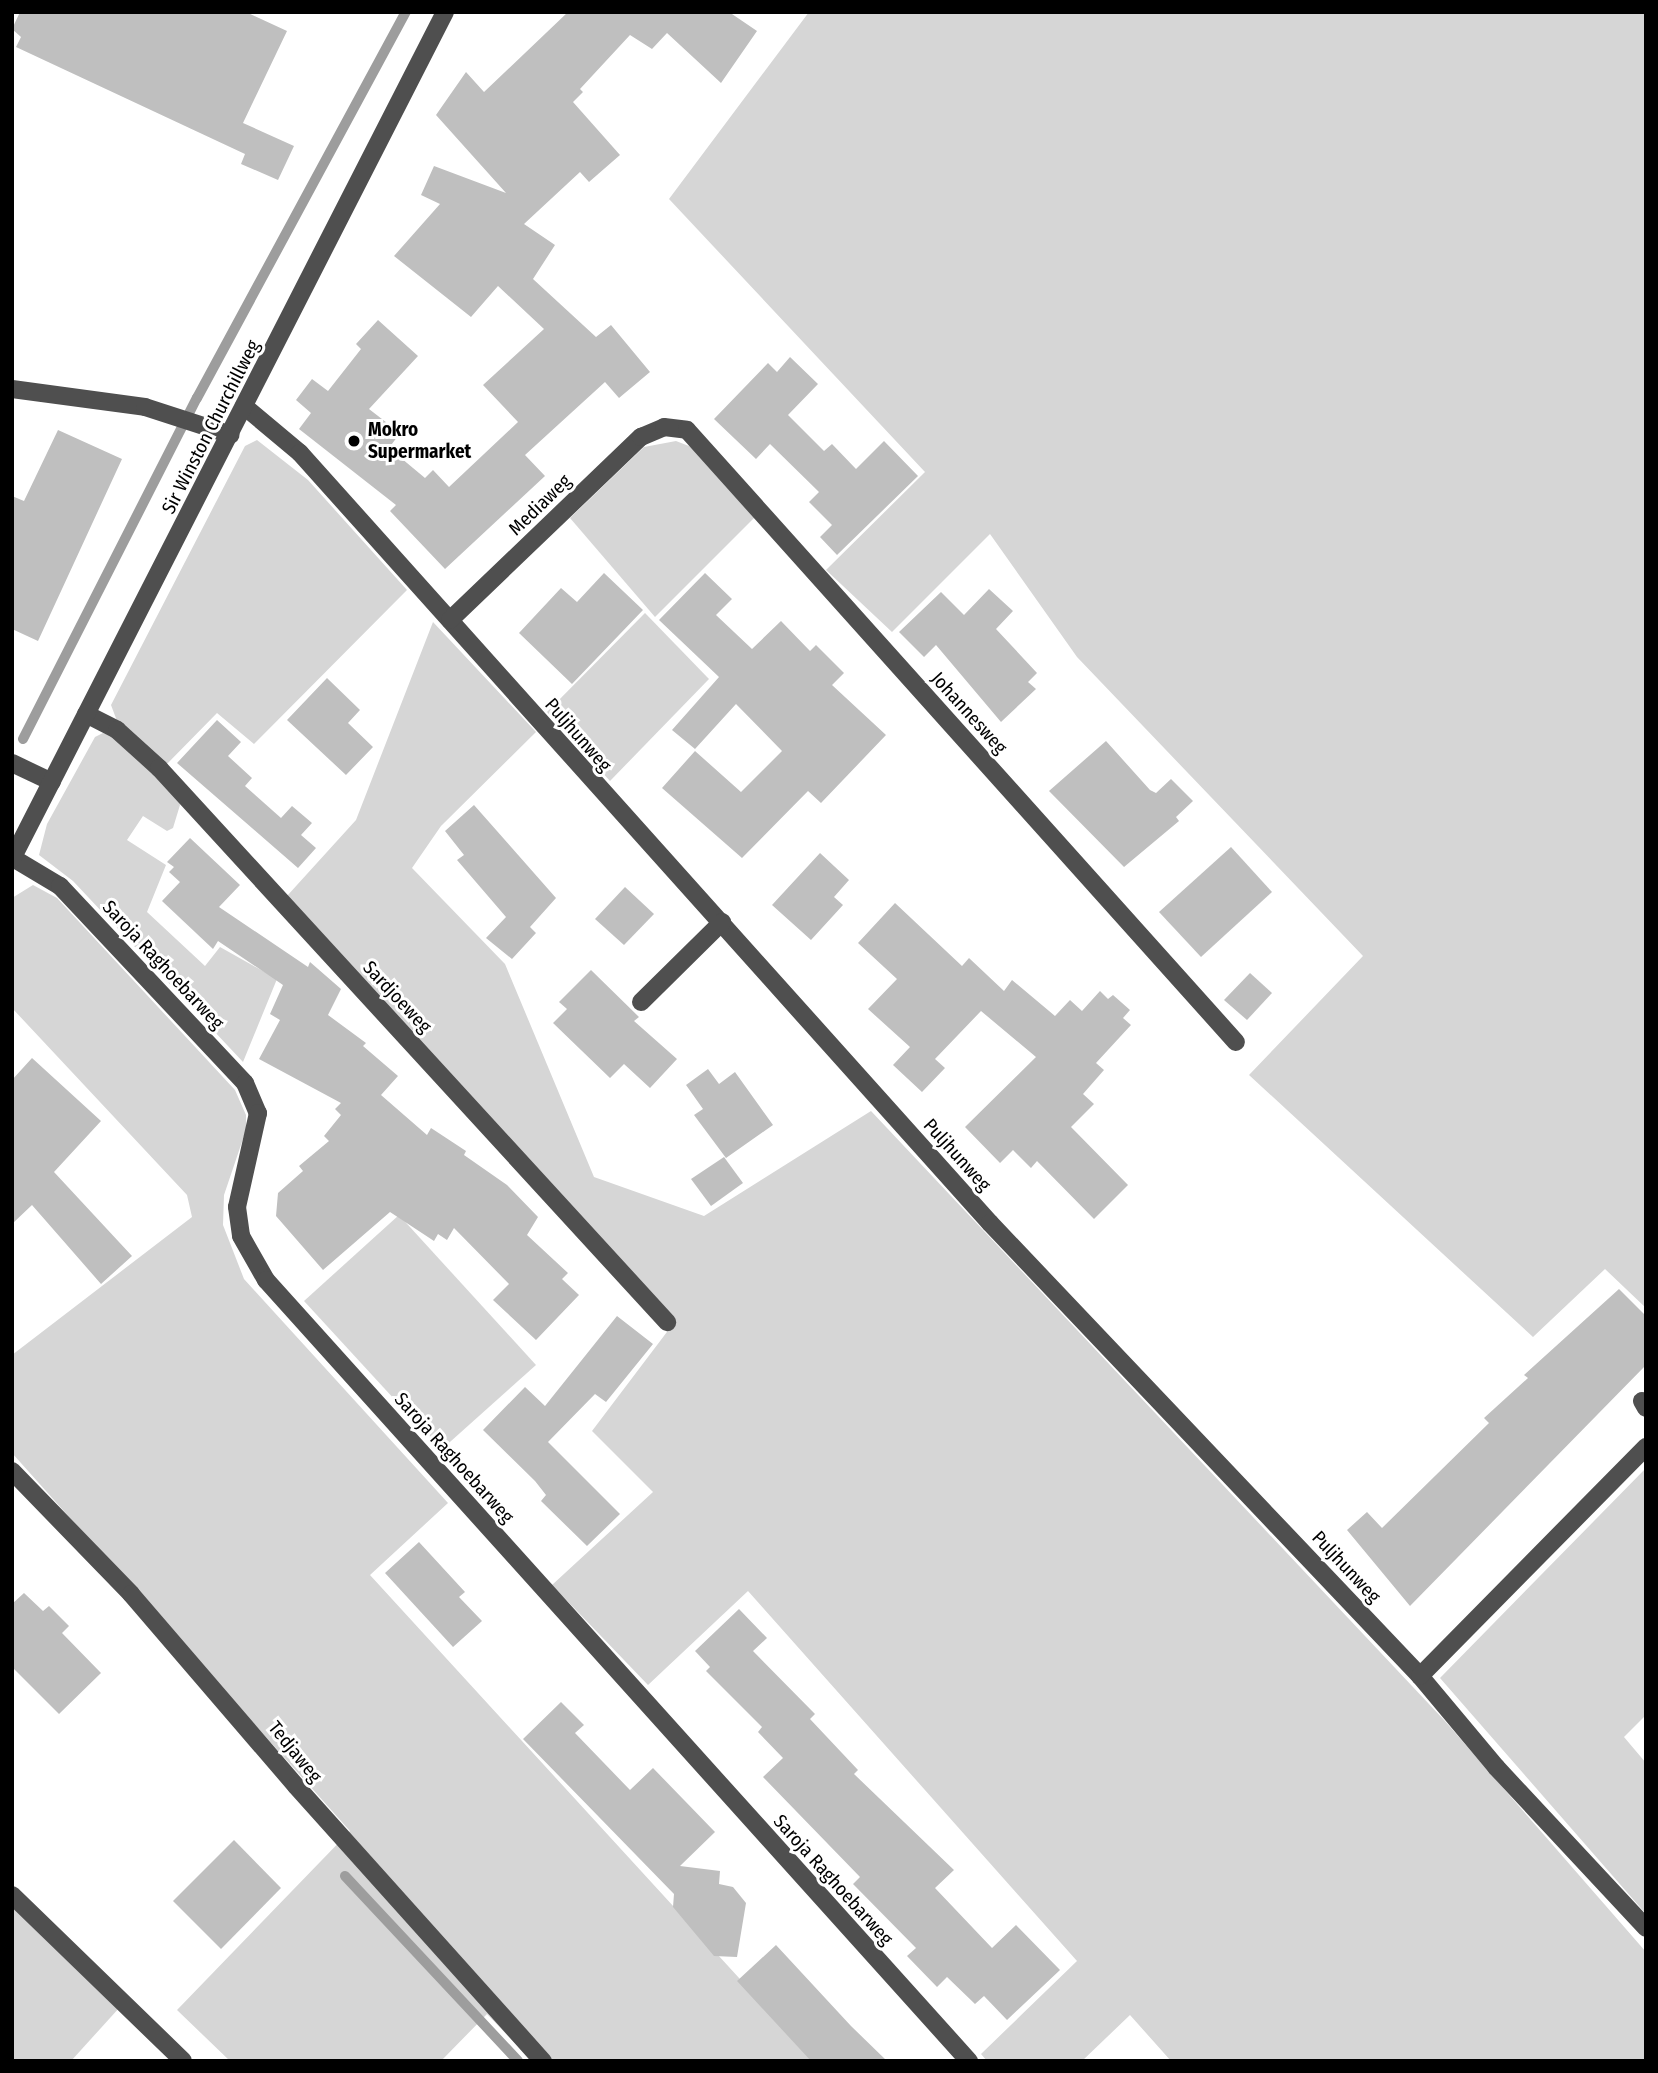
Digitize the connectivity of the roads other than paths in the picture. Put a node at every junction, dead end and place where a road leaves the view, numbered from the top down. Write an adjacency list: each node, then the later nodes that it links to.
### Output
1 (445, 12): 3 (street, Sir Winston Churchillweg)
2 (12, 389): 5 (street)
3 (244, 405): 5 (street, Sir Winston Churchillweg); 6 (street, Puljhunweg)
4 (664, 428): 6 (street, Mediaweg); 13 (street, Johannesweg)
5 (231, 435): 7 (street, Sir Winston Churchillweg)
6 (450, 620): 11 (street, Puljhunweg)
7 (86, 715): 9 (street, Sir Winston Churchillweg); 14 (street, Sardjoeweg)
8 (12, 763): 9 (street)
9 (52, 782): 10 (street, Sir Winston Churchillweg)
10 (13, 859): 22 (street, Saroja Raghoebarweg)
11 (722, 922): 12 (street); 17 (street, Puljhunweg)
12 (641, 1002)
13 (1236, 1042)
14 (667, 1322)
15 (1646, 1447): 17 (street)
16 (12, 1471): 21 (street, Tedjaweg)
17 (1420, 1676): 19 (street, Puljhunweg)
18 (12, 1895): 20 (street)
19 (1646, 1928)
20 (183, 2061)
21 (544, 2061)
22 (969, 2061)

